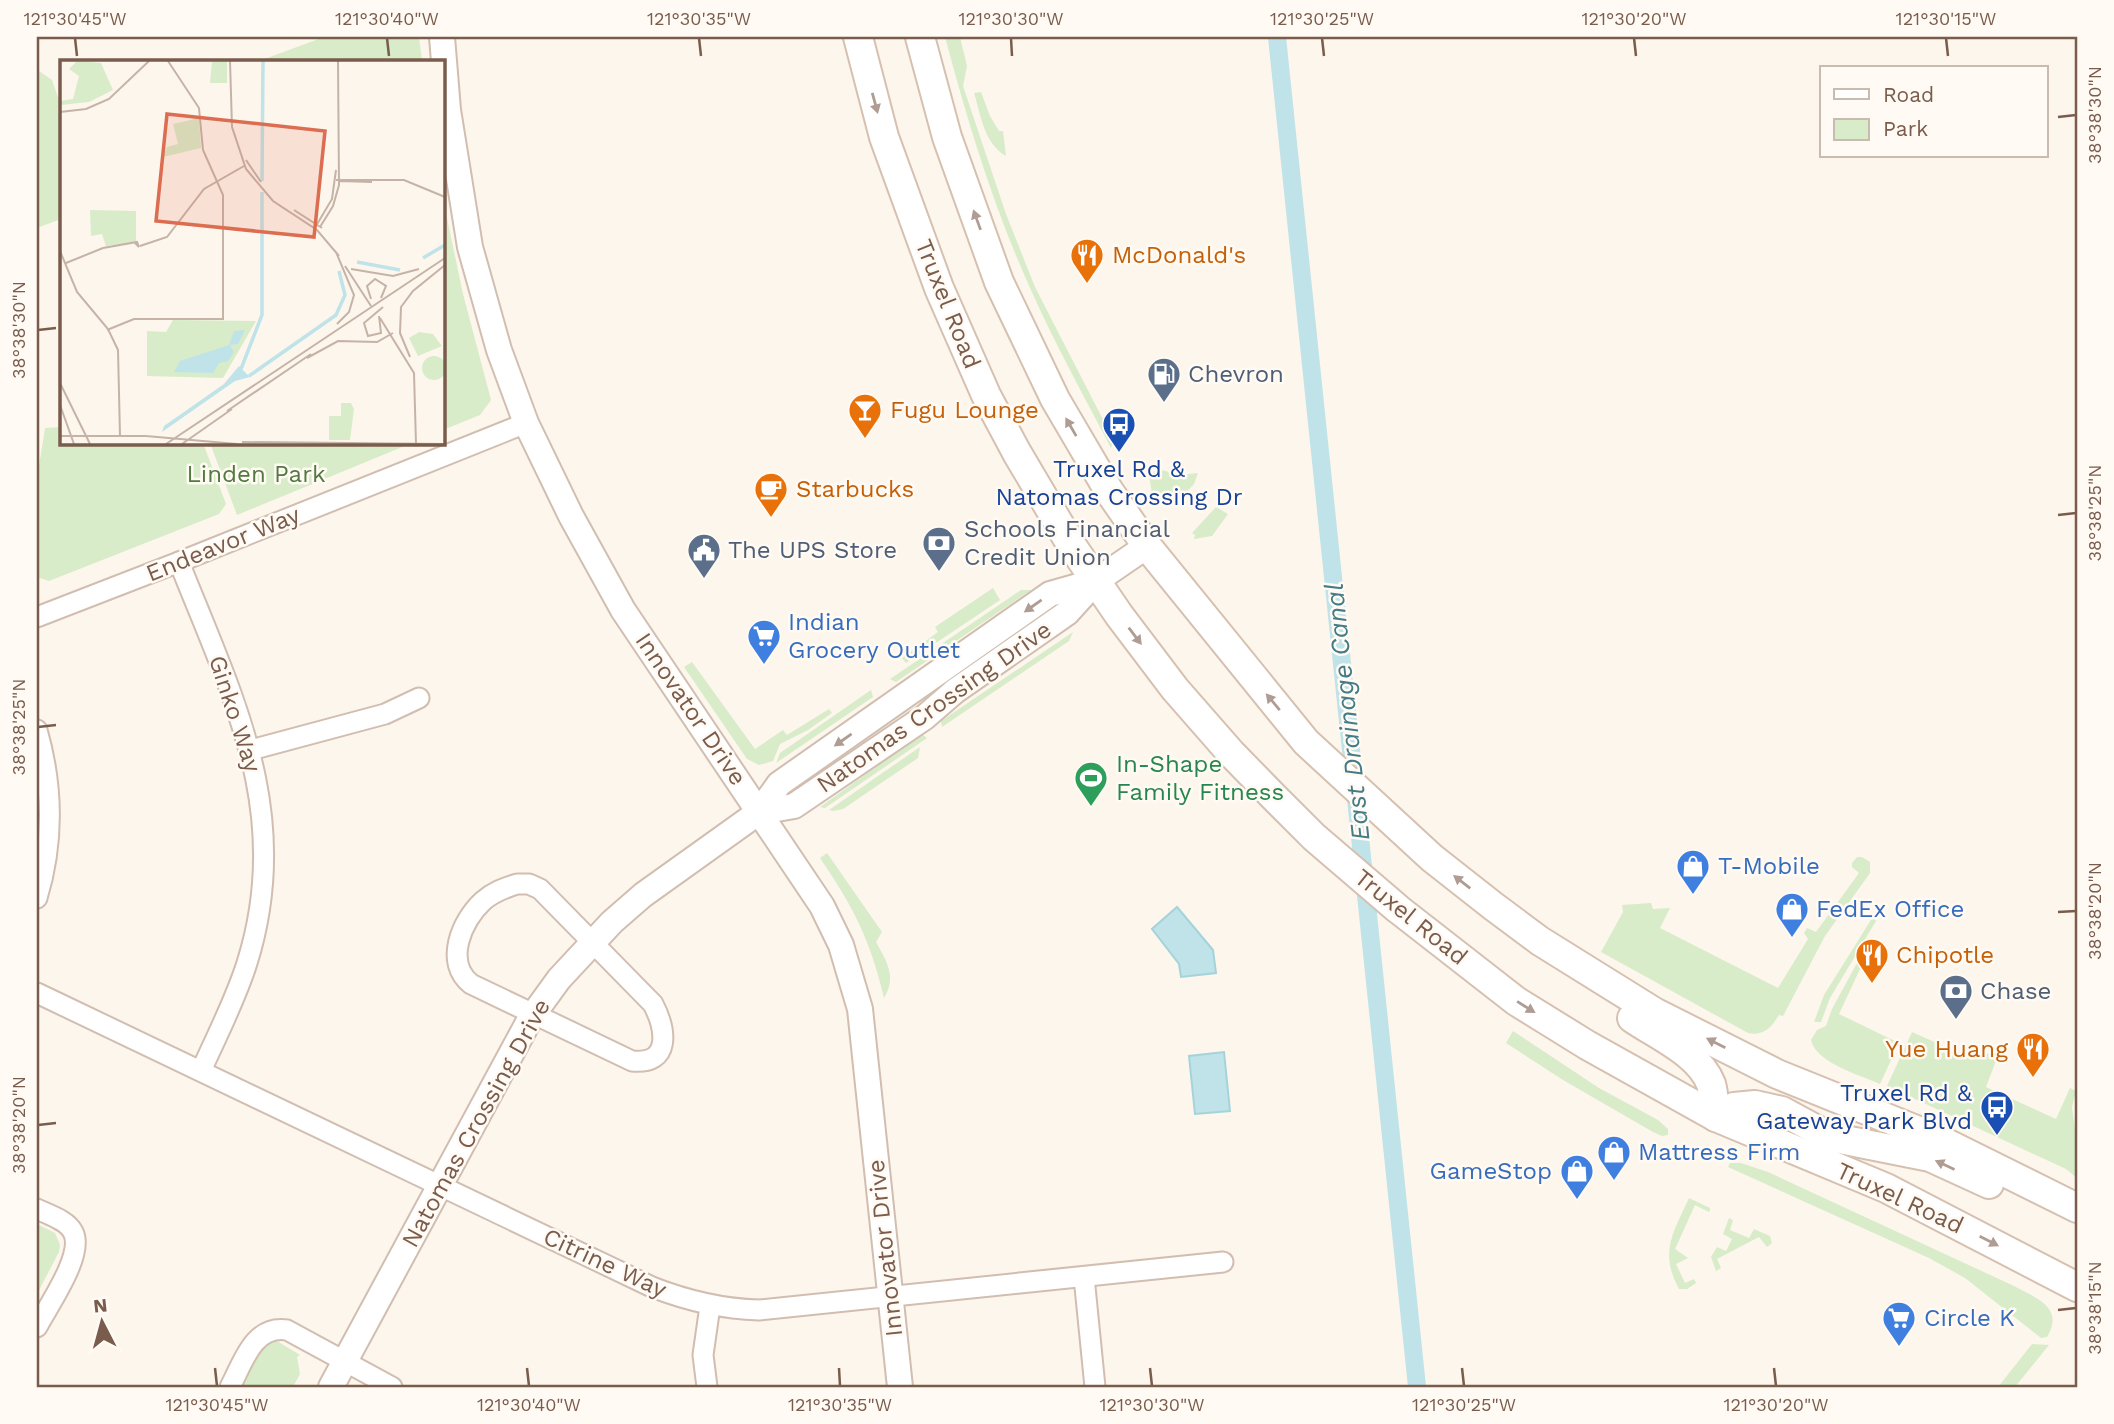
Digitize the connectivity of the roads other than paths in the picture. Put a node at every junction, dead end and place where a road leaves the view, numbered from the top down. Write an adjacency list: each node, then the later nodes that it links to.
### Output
1 (442, 37): 4 (street, Innovator Drive)
2 (858, 37): 9 (main road, Truxel Road, one-way to 9)
3 (920, 37): 7 (main road, one-way to 3)
4 (444, 60)
5 (444, 61): 6 (street, Innovator Drive)
6 (526, 423): 8 (street, Endeavor Way); 14 (street, Innovator Drive)
7 (1147, 546): 9 (street, Natomas Crossing Drive); 17 (main road, one-way to 7)
8 (179, 562): 10 (street, Endeavor Way); 13 (street, Ginko Way)
9 (1096, 581): 14 (street, Natomas Crossing Drive); 22 (main road, Truxel Road, one-way to 22)
10 (37, 617)
11 (419, 698): 13 (street)
12 (37, 730): 15 (street)
13 (251, 750): 21 (street, Ginko Way)
14 (759, 812): 18 (street, Natomas Crossing Drive); 30 (street, Innovator Drive)
15 (41, 857): 16 (street)
16 (37, 898)
17 (1493, 906): 22 (main road); 24 (main road, one-way to 17)
18 (592, 941): 20 (street, Natomas Crossing Drive); 20 (street); 20 (street)
19 (37, 993): 21 (street, Citrine Way)
20 (535, 1014): 23 (street, Natomas Crossing Drive)
21 (201, 1071): 23 (street, Citrine Way)
22 (1716, 1117): 26 (main road, one-way to 22); 29 (main road, Truxel Road, one-way to 29)
23 (439, 1185): 31 (street, Citrine Way); 33 (street, Natomas Crossing Drive)
24 (2077, 1208)
25 (37, 1209): 32 (street)
26 (2077, 1215)
27 (1223, 1262): 28 (street, Citrine Way)
28 (1084, 1277): 30 (street, Citrine Way); 39 (street)
29 (2077, 1287)
30 (890, 1296): 31 (street, Citrine Way); 38 (street, Innovator Drive)
31 (710, 1306): 37 (street)
32 (37, 1328)
33 (345, 1362): 34 (street); 35 (street, Natomas Crossing Drive); 36 (street)
34 (230, 1387)
35 (331, 1387)
36 (392, 1387)
37 (707, 1387)
38 (900, 1387)
39 (1095, 1387)

